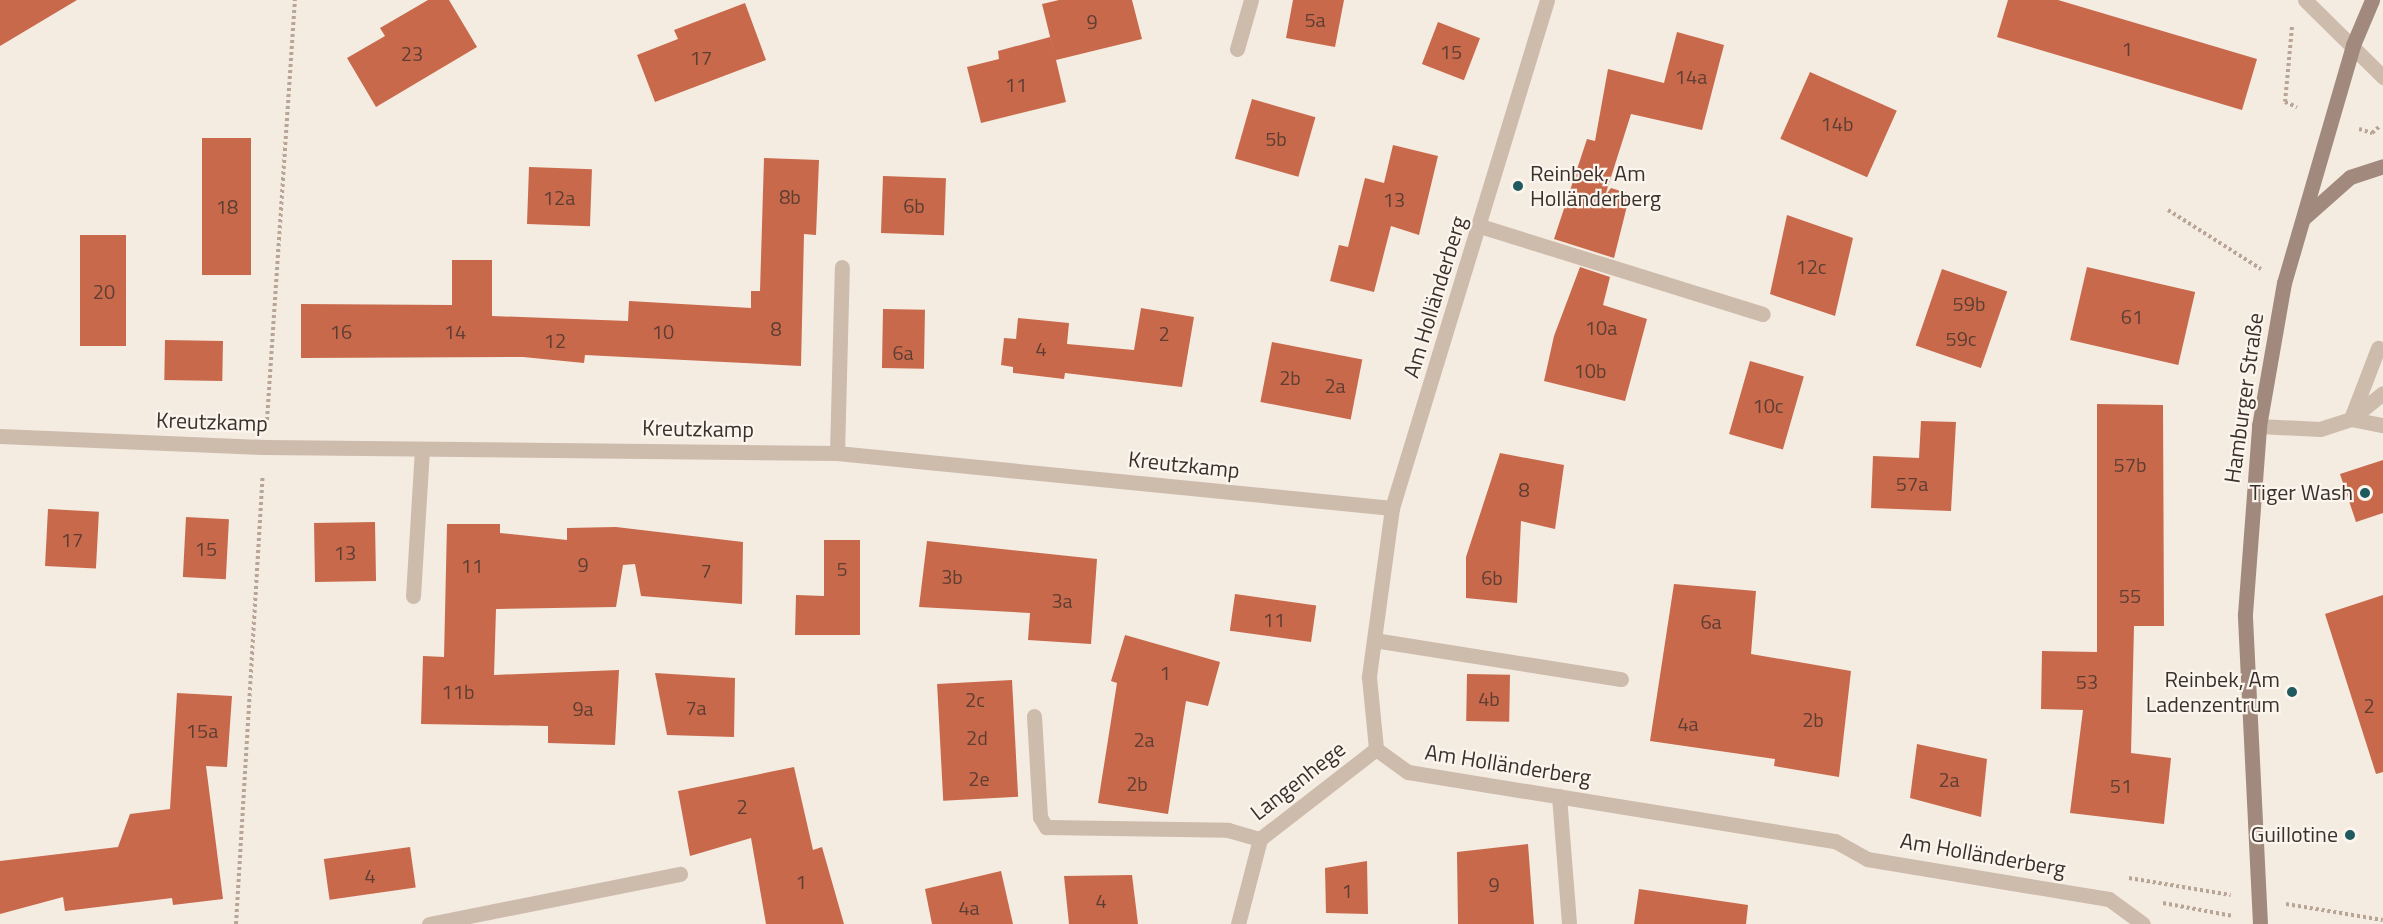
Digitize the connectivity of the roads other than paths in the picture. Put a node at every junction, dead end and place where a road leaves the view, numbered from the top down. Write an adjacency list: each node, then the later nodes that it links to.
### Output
1 (1251, 0): 6 (street)
2 (1547, 0): 10 (street, Am Holländerberg)
3 (2305, 0): 5 (street)
4 (2372, 0): 5 (main road, Hamburger Straße)
5 (2353, 45): 7 (street); 9 (main road, Hamburger Straße)
6 (1237, 48)
7 (2383, 77)
8 (2383, 166): 9 (main road)
9 (2303, 219): 17 (main road, Hamburger Straße)
10 (1480, 226): 12 (street); 21 (street, Am Holländerberg)
11 (842, 267): 20 (street)
12 (1764, 314)
13 (2378, 348): 15 (street)
14 (2383, 393): 15 (street)
15 (2351, 419): 16 (street); 17 (street)
16 (2383, 425)
17 (2259, 426): 30 (main road, Hamburger Straße)
18 (0, 436): 19 (street, Kreutzkamp)
19 (422, 449): 20 (street, Kreutzkamp); 22 (street)
20 (837, 453): 21 (street, Kreutzkamp)
21 (1392, 508): 23 (street, Am Holländerberg)
22 (412, 596)
23 (1374, 640): 24 (street); 26 (street, Am Holländerberg)
24 (1621, 679)
25 (1034, 716): 28 (street)
26 (1376, 749): 27 (street, Am Holländerberg); 28 (street, Langenhege)
27 (1559, 796): 33 (street); 34 (street, Am Holländerberg)
28 (1260, 839): 32 (street, Langenhege)
29 (680, 874): 31 (street)
30 (2260, 923)
31 (429, 924)
32 (1238, 924)
33 (1569, 924)
34 (2143, 924)

